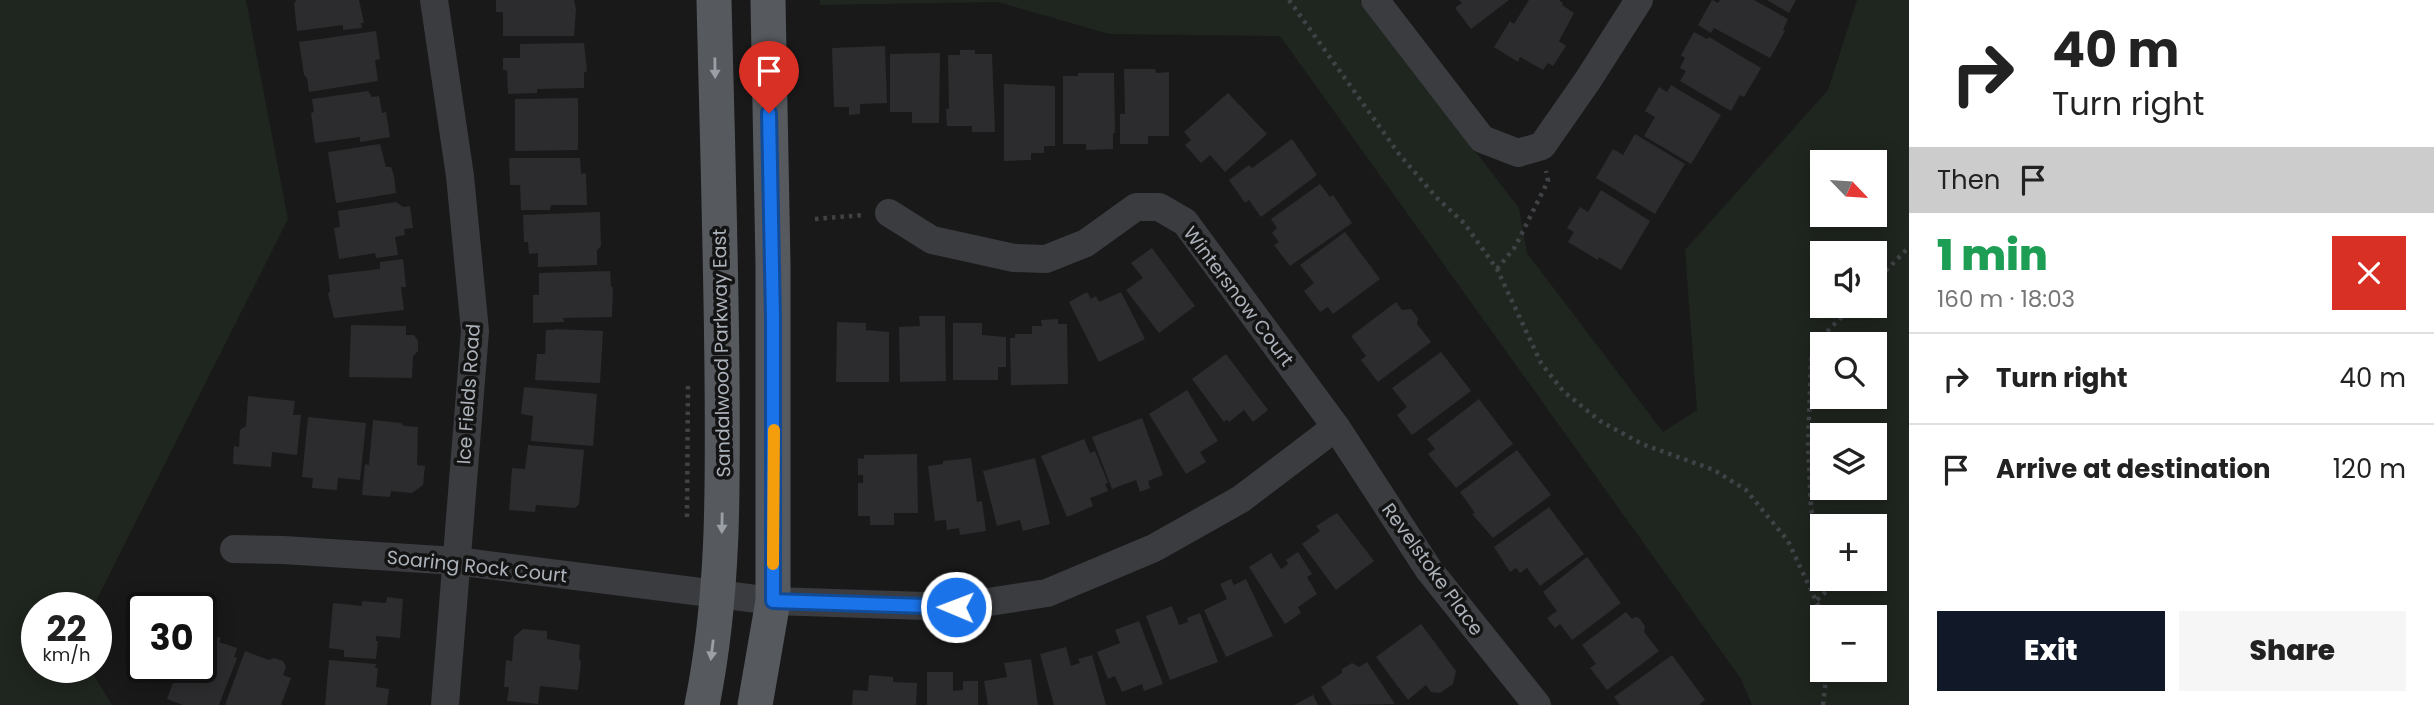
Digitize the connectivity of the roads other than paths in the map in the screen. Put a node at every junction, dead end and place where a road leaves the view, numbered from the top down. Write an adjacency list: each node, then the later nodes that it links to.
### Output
1 (434, 0): 9 (street, Ice Fields Road)
2 (714, 0): 10 (main road, Sandalwood Parkway East, one-way to 10)
3 (768, 0): 11 (main road)
4 (1375, 0): 5 (street)
5 (1639, 0)
6 (889, 213): 7 (street, Wintersnow Court)
7 (1336, 428): 11 (street, Soaring Rock Court); 12 (street, Revelstoke Place)
8 (234, 549): 9 (street, Soaring Rock Court)
9 (456, 561): 10 (street, Soaring Rock Court); 13 (street, Ice Fields Road)
10 (719, 594): 11 (street, Soaring Rock Court); 14 (main road, Sandalwood Parkway East, one-way to 14)
11 (773, 601): 15 (main road)
12 (1526, 701)
13 (445, 705)
14 (702, 705)
15 (755, 705)

